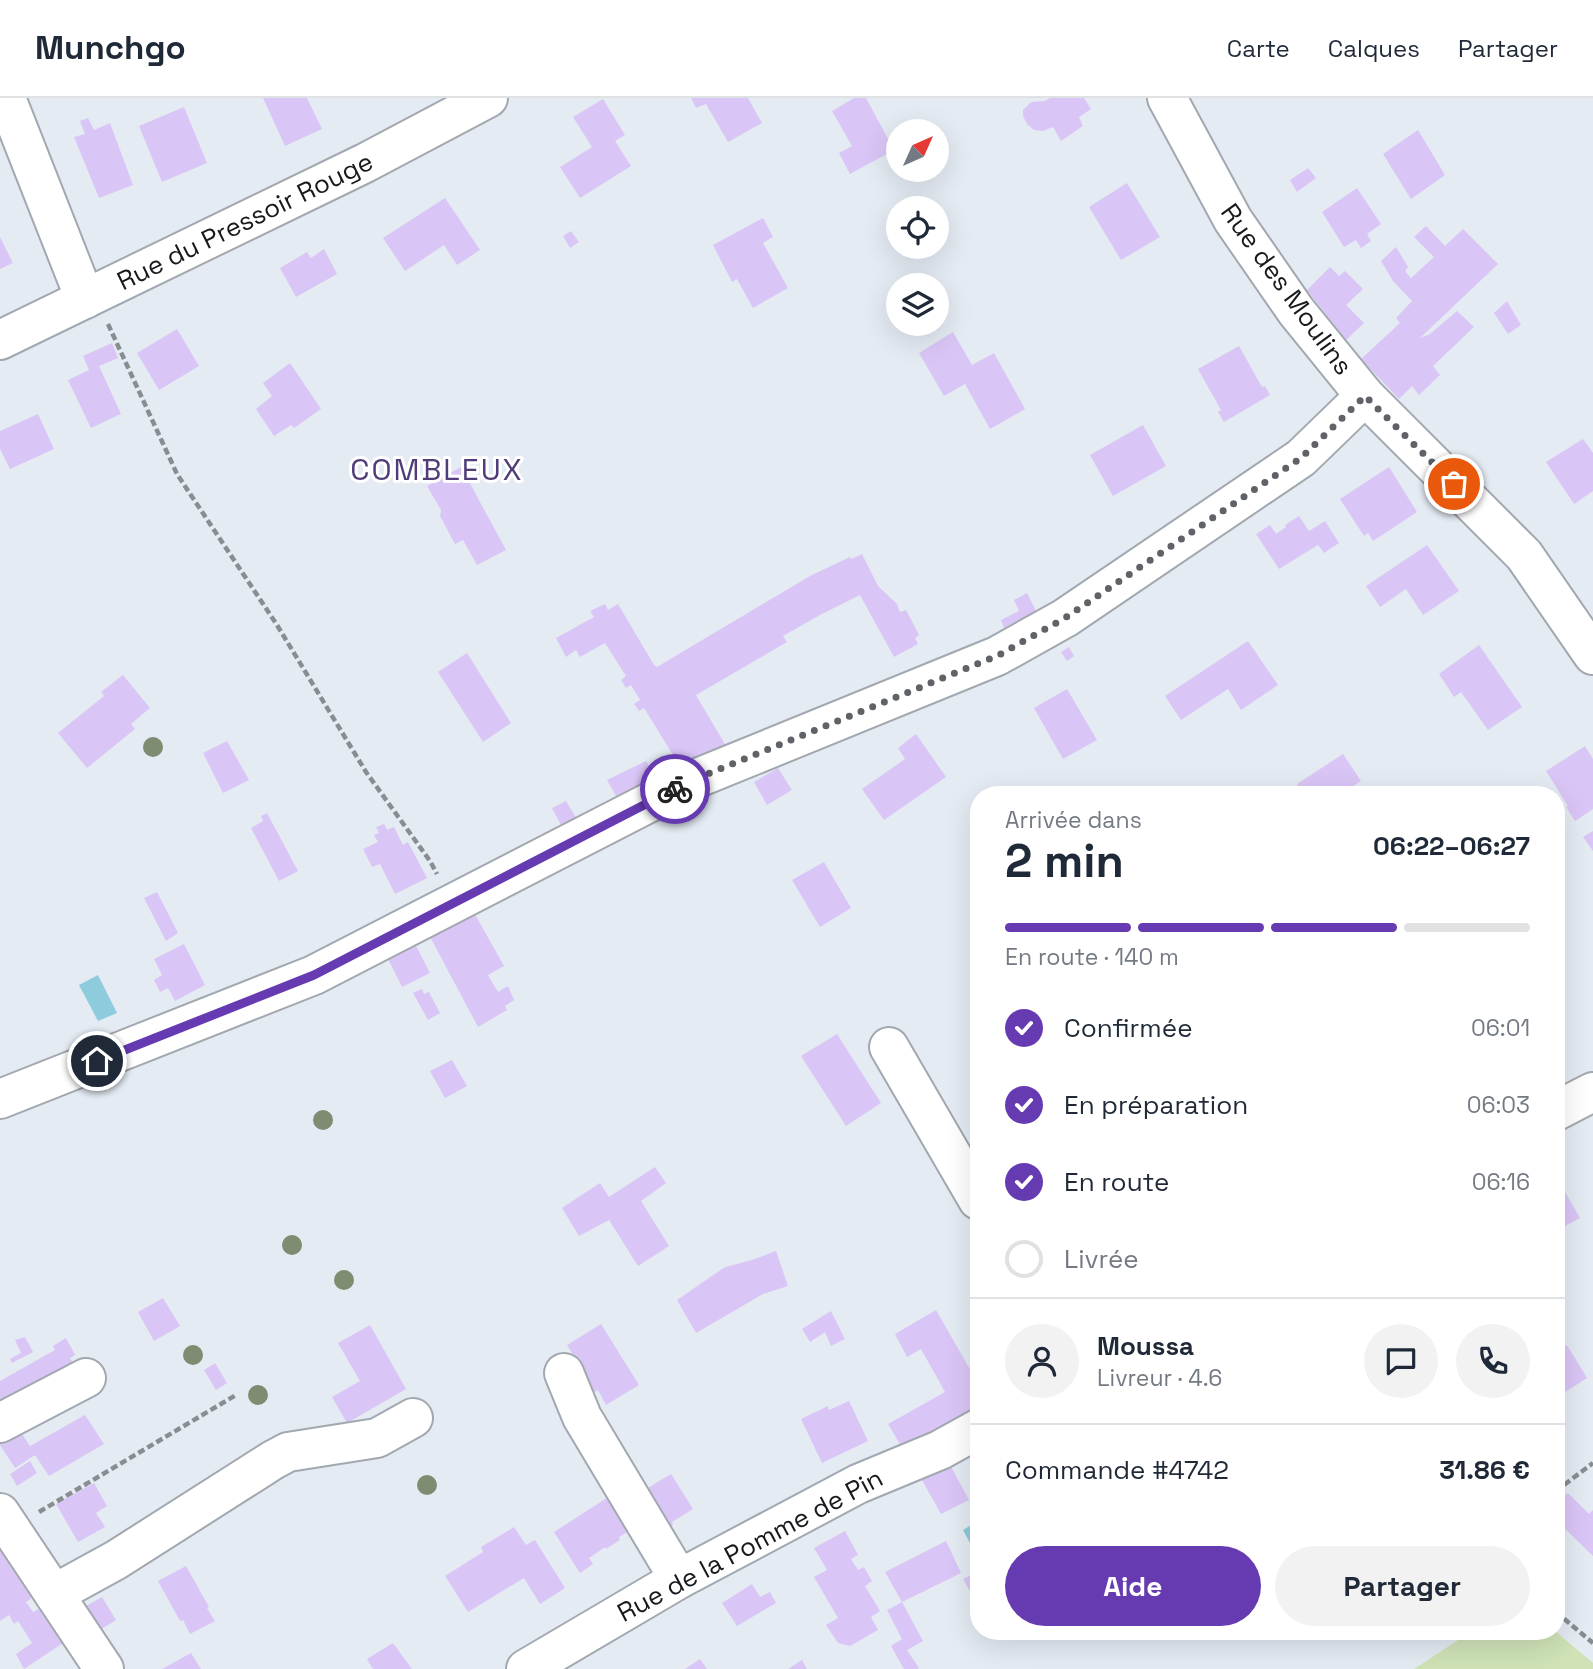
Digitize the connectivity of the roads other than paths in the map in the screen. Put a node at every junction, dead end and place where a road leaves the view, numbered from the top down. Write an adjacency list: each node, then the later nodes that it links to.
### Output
1 (6, 98): 4 (street)
2 (488, 98): 4 (street, Rue du Pressoir Rouge)
3 (1167, 98): 6 (street, Rue des Moulins)
4 (89, 297): 5 (street, Rue du Pressoir Rouge)
5 (0, 340)
6 (1365, 396): 7 (street, Rue des Moulins); 10 (street)
7 (1593, 655)
8 (889, 1048): 12 (street)
9 (1593, 1092): 11 (street)
10 (0, 1099)
11 (1565, 1106)
12 (970, 1186)
13 (564, 1373): 19 (street)
14 (86, 1378): 16 (street)
15 (413, 1418): 20 (street)
16 (0, 1423)
17 (970, 1433): 19 (street, Rue de la Pomme de Pin)
18 (6, 1521): 20 (street)
19 (679, 1579): 22 (street, Rue de la Pomme de Pin)
20 (54, 1594): 21 (street)
21 (104, 1669)
22 (526, 1669)

